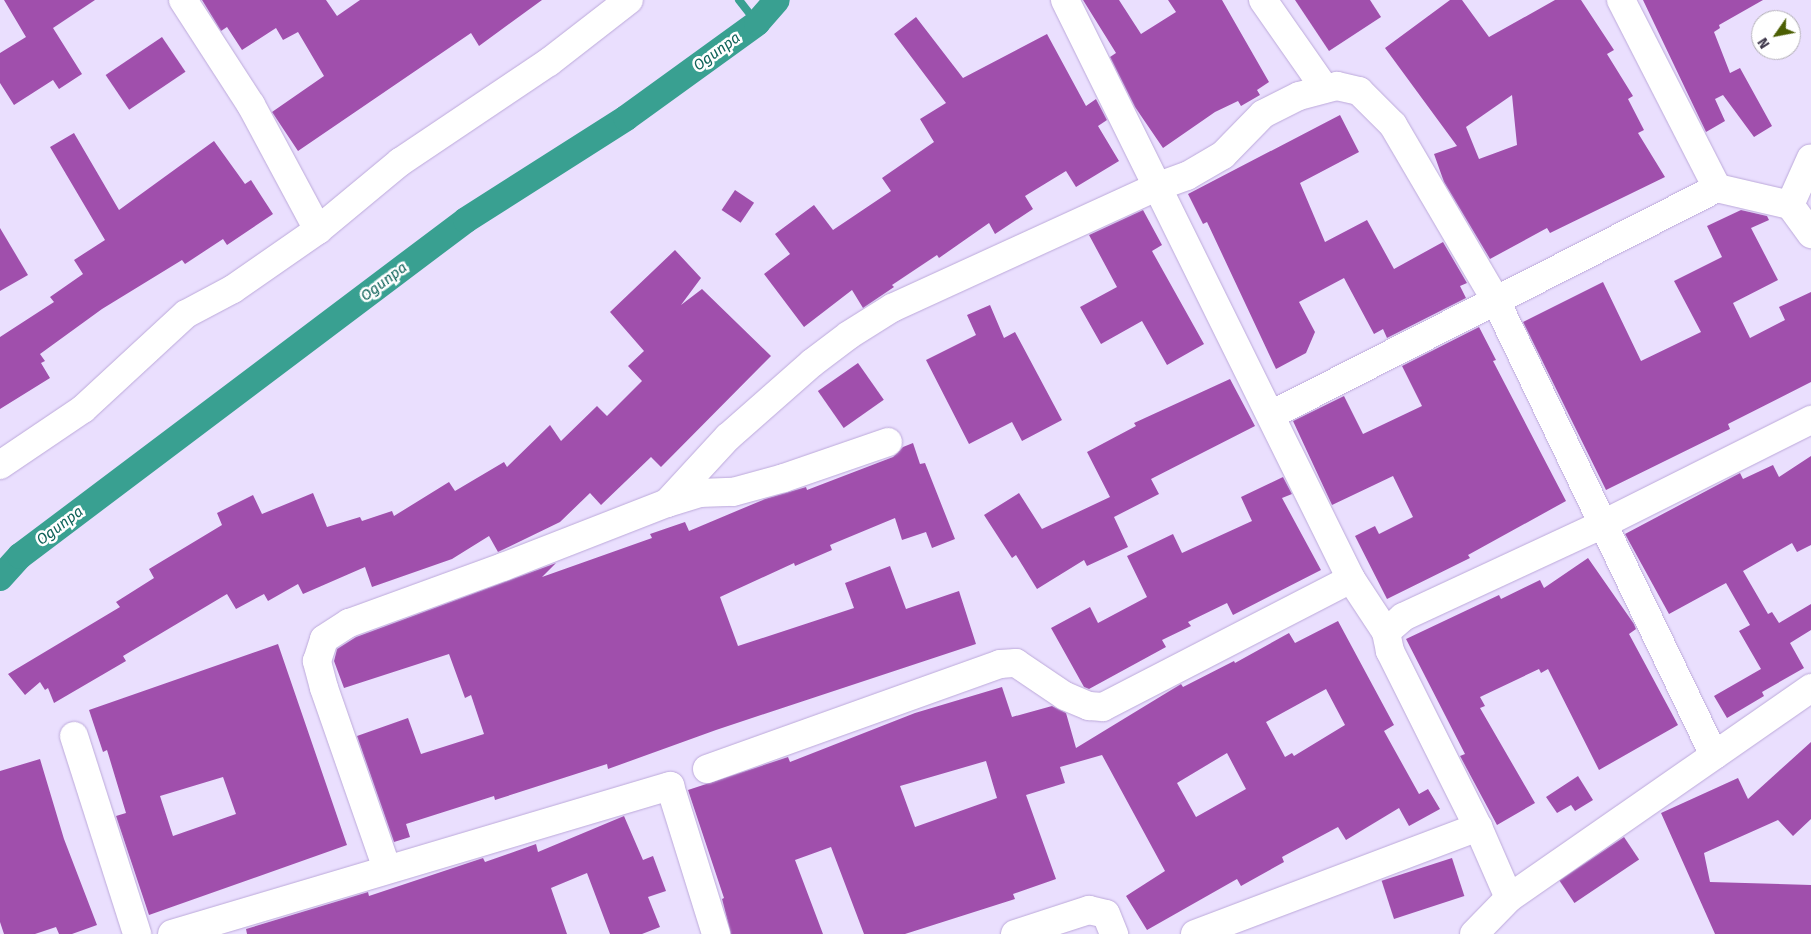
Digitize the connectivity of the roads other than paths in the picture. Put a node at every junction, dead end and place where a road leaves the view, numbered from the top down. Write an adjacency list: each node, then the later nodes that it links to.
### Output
1 (183, 0): 11 (street)
2 (629, 0): 11 (street)
3 (1065, 0): 8 (street)
4 (1263, 0): 6 (street)
5 (1621, 0): 9 (street)
6 (1325, 89): 8 (street); 13 (street)
7 (1811, 158): 10 (street)
8 (1159, 186): 14 (street); 18 (street)
9 (1717, 188): 10 (street); 13 (street)
10 (1790, 205): 12 (street)
11 (318, 230): 17 (street)
12 (1811, 234)
13 (1495, 299): 14 (street); 19 (street)
14 (1271, 415): 20 (street)
15 (1811, 420): 19 (street)
16 (888, 442): 18 (street)
17 (0, 466)
18 (667, 503): 27 (street)
19 (1603, 524): 21 (street); 24 (street)
20 (1351, 579): 21 (street); 25 (street)
21 (1386, 632): 26 (street)
22 (1811, 688): 24 (street)
23 (74, 736): 29 (street)
24 (1714, 755): 28 (street)
25 (707, 769)
26 (1478, 827): 28 (street); 34 (street)
27 (387, 869): 30 (street); 31 (street)
28 (1509, 898): 35 (street)
29 (137, 934)
30 (172, 934)
31 (716, 934)
32 (1015, 934): 33 (street)
33 (1114, 934)
34 (1195, 934)
35 (1474, 934)

